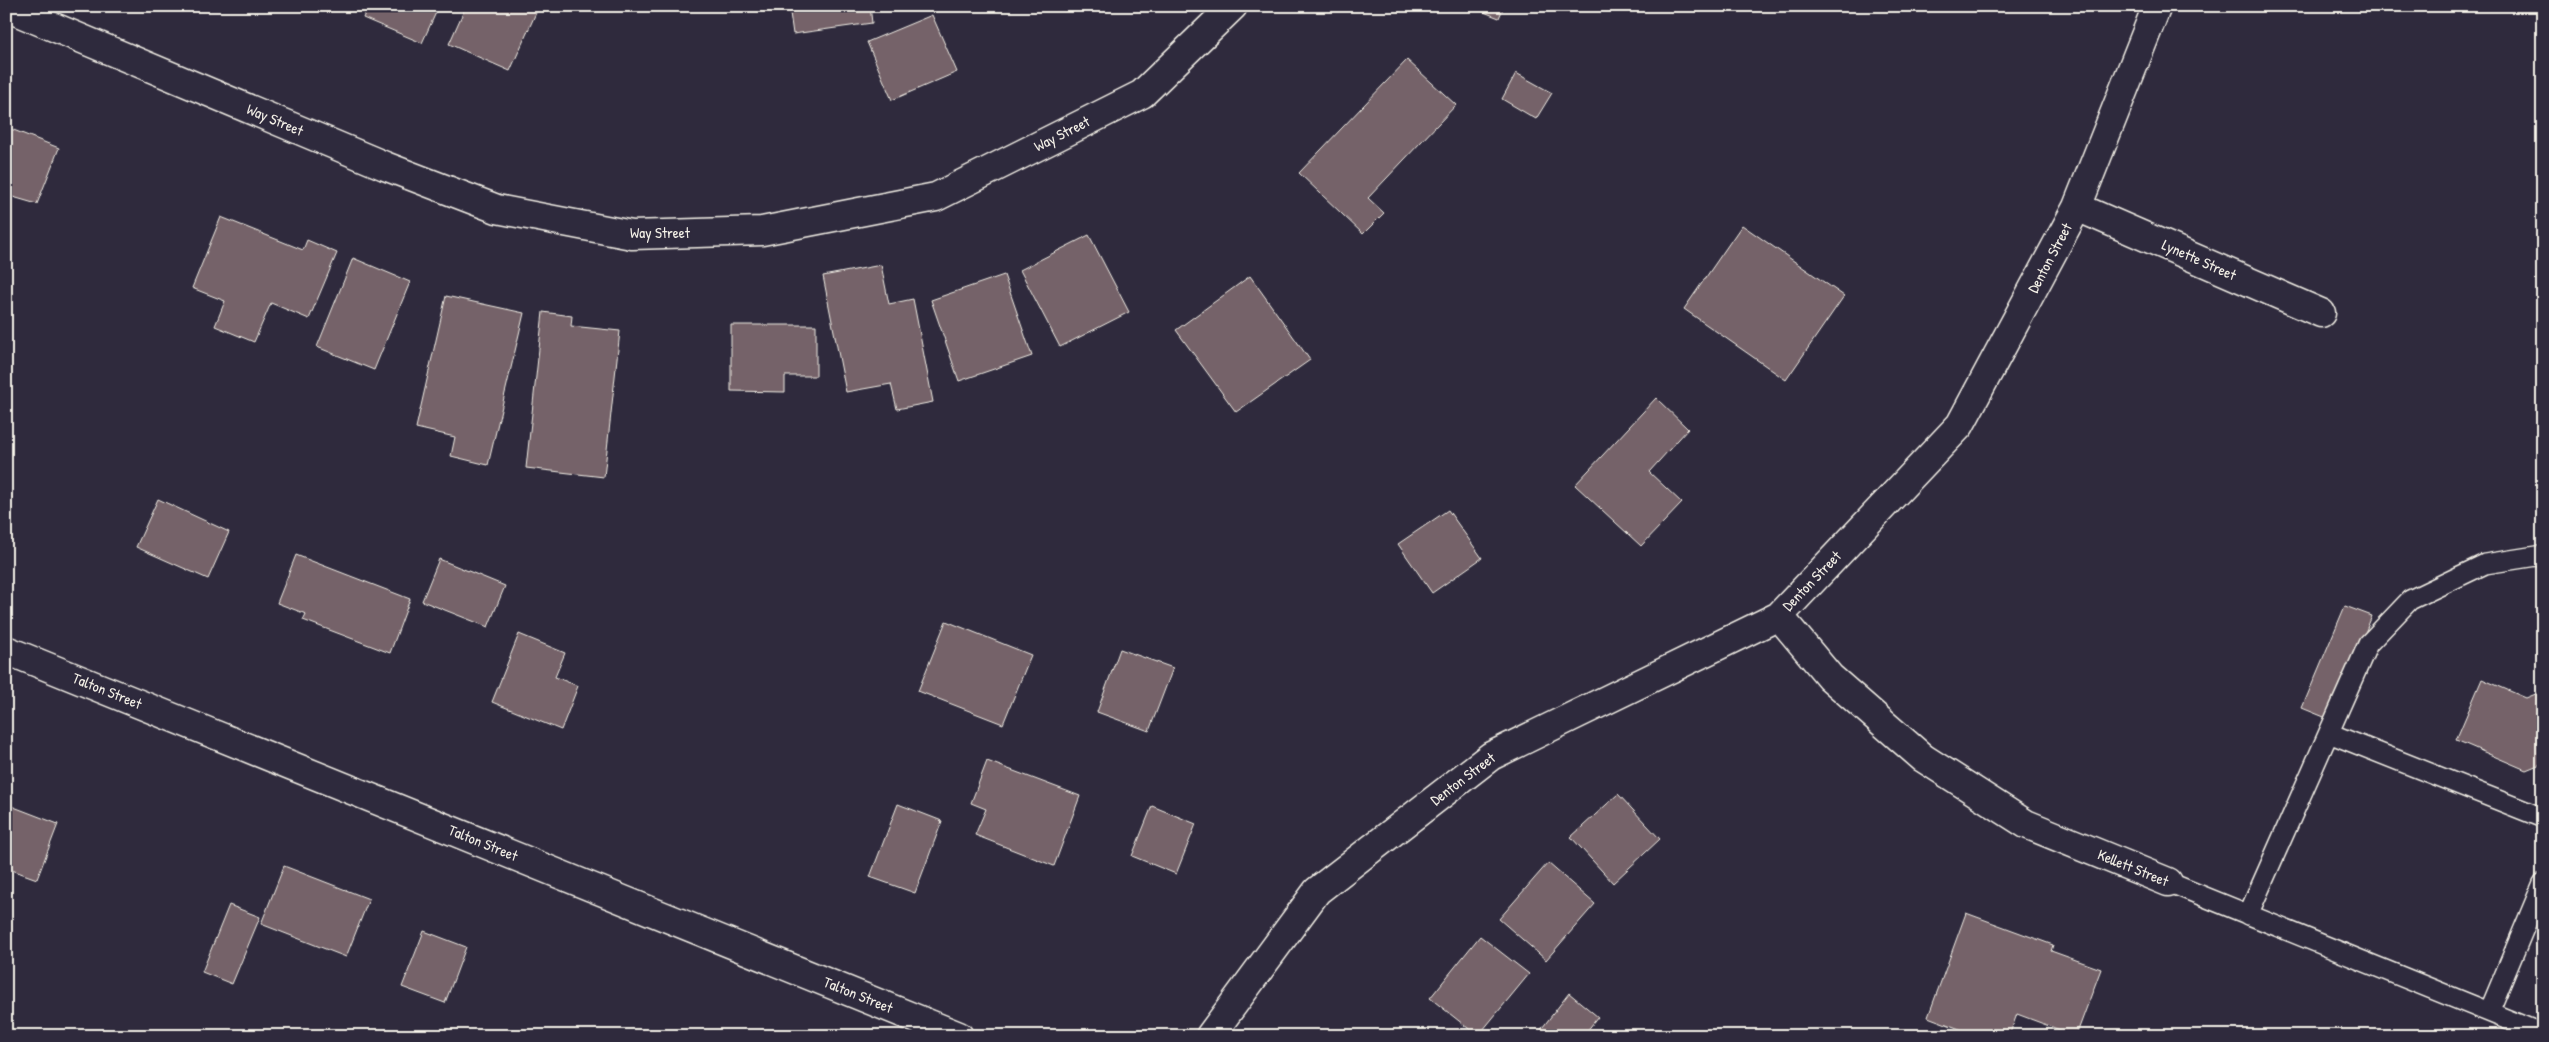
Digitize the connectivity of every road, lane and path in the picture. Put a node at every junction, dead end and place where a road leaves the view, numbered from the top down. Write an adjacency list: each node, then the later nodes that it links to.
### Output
1 (1233, 6): 3 (street, Way Street)
2 (2157, 6): 4 (street, Denton Street)
3 (6, 7)
4 (2077, 207): 5 (street, Lynette Street); 7 (street, Denton Street)
5 (2320, 313)
6 (2543, 558): 9 (lane)
7 (1779, 616): 11 (street, Kellett Street); 17 (street, Denton Street)
8 (6, 650): 16 (street, Talton Street)
9 (2329, 733): 10 (lane); 13 (lane)
10 (2543, 818)
11 (2168, 882): 13 (lane, Kellett Street)
12 (2543, 883): 14 (lane)
13 (2248, 915): 14 (lane, Kellett Street)
14 (2489, 1012): 15 (lane, Kellett Street)
15 (2543, 1034)
16 (959, 1036)
17 (1210, 1036)

